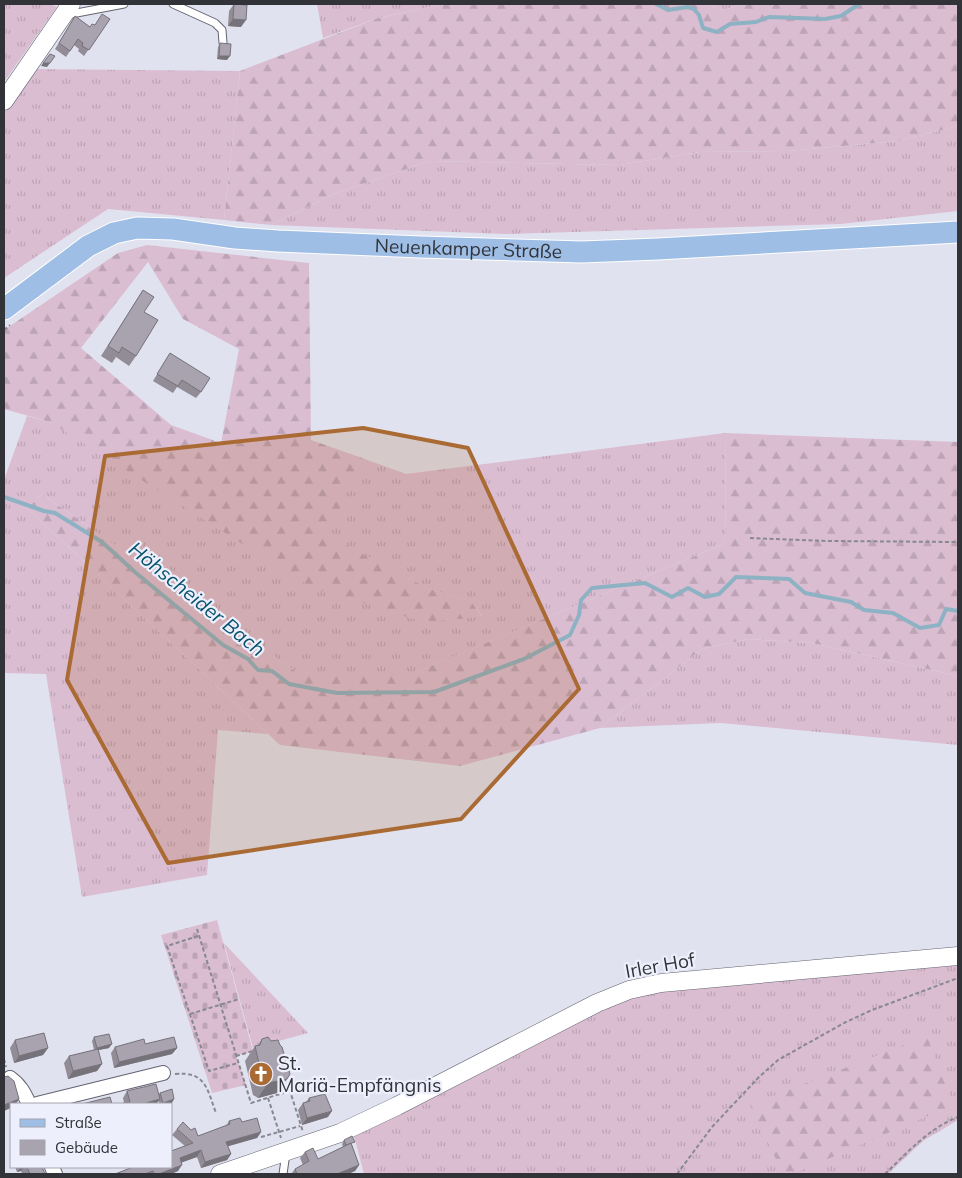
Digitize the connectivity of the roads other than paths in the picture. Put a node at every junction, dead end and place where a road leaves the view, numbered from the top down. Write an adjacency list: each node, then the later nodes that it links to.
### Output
1 (124, 4): 3 (lane)
2 (173, 4): 4 (lane)
3 (68, 8): 5 (street)
4 (223, 43)
5 (4, 101)
6 (958, 232): 7 (main road, Neuenkamper Straße)
7 (4, 309)
8 (958, 956): 13 (street, Irler Hof)
9 (163, 1074): 12 (street)
10 (10, 1078): 11 (street)
11 (29, 1103)
12 (41, 1103)
13 (286, 1152): 14 (street, Irler Hof); 15 (lane)
14 (220, 1174)
15 (284, 1174)

